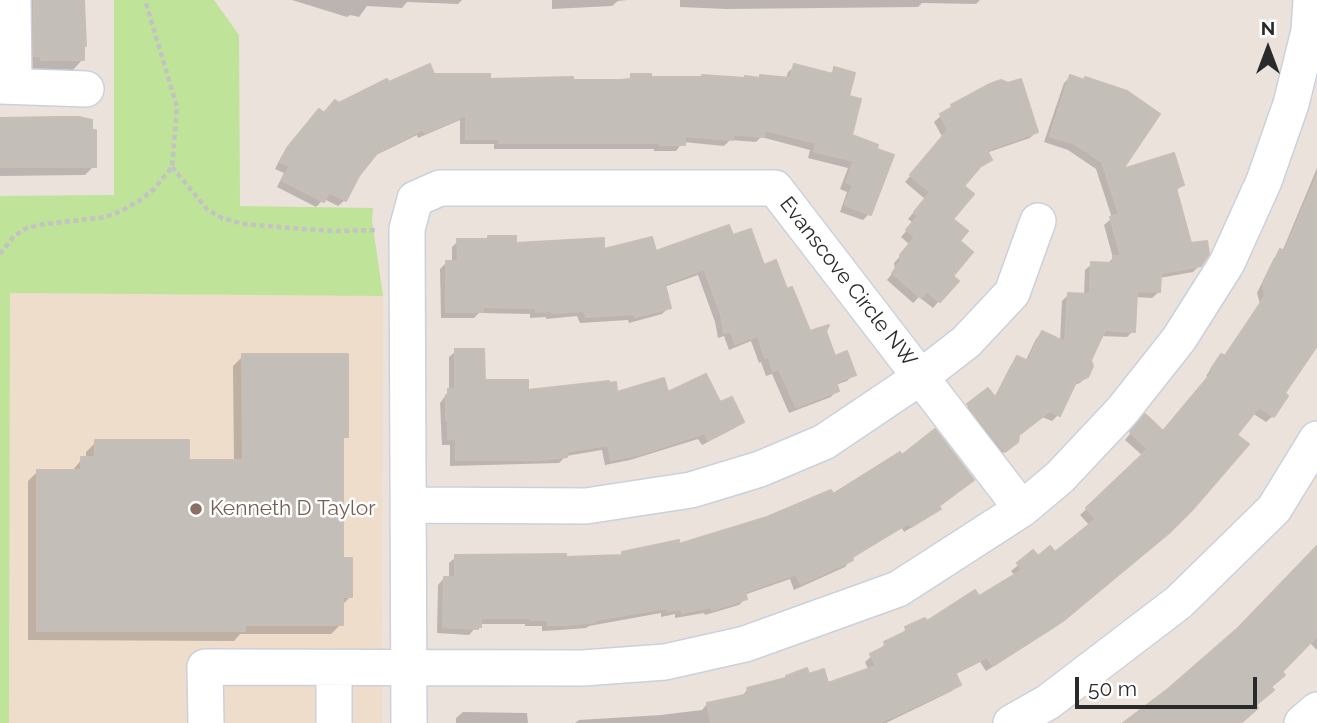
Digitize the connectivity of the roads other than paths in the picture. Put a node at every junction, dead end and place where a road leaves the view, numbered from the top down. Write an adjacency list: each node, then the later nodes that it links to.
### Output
1 (13, 0): 3 (street)
2 (1311, 0): 9 (street)
3 (7, 86): 4 (street)
4 (86, 89)
5 (1038, 221): 6 (street)
6 (922, 376): 8 (street, Evanscove Circle NW); 8 (street, Evanscove Circle NW); 9 (street)
7 (1317, 439): 13 (street)
8 (409, 505): 11 (street, Evanscove Circle NW)
9 (1022, 509): 11 (street)
10 (334, 668): 11 (street); 14 (street); 15 (street)
11 (410, 668): 16 (street, Evanscove Circle NW)
12 (1317, 710): 18 (street)
13 (1056, 713): 17 (street)
14 (205, 723)
15 (334, 723)
16 (409, 723)
17 (1011, 723)
18 (1302, 723)

